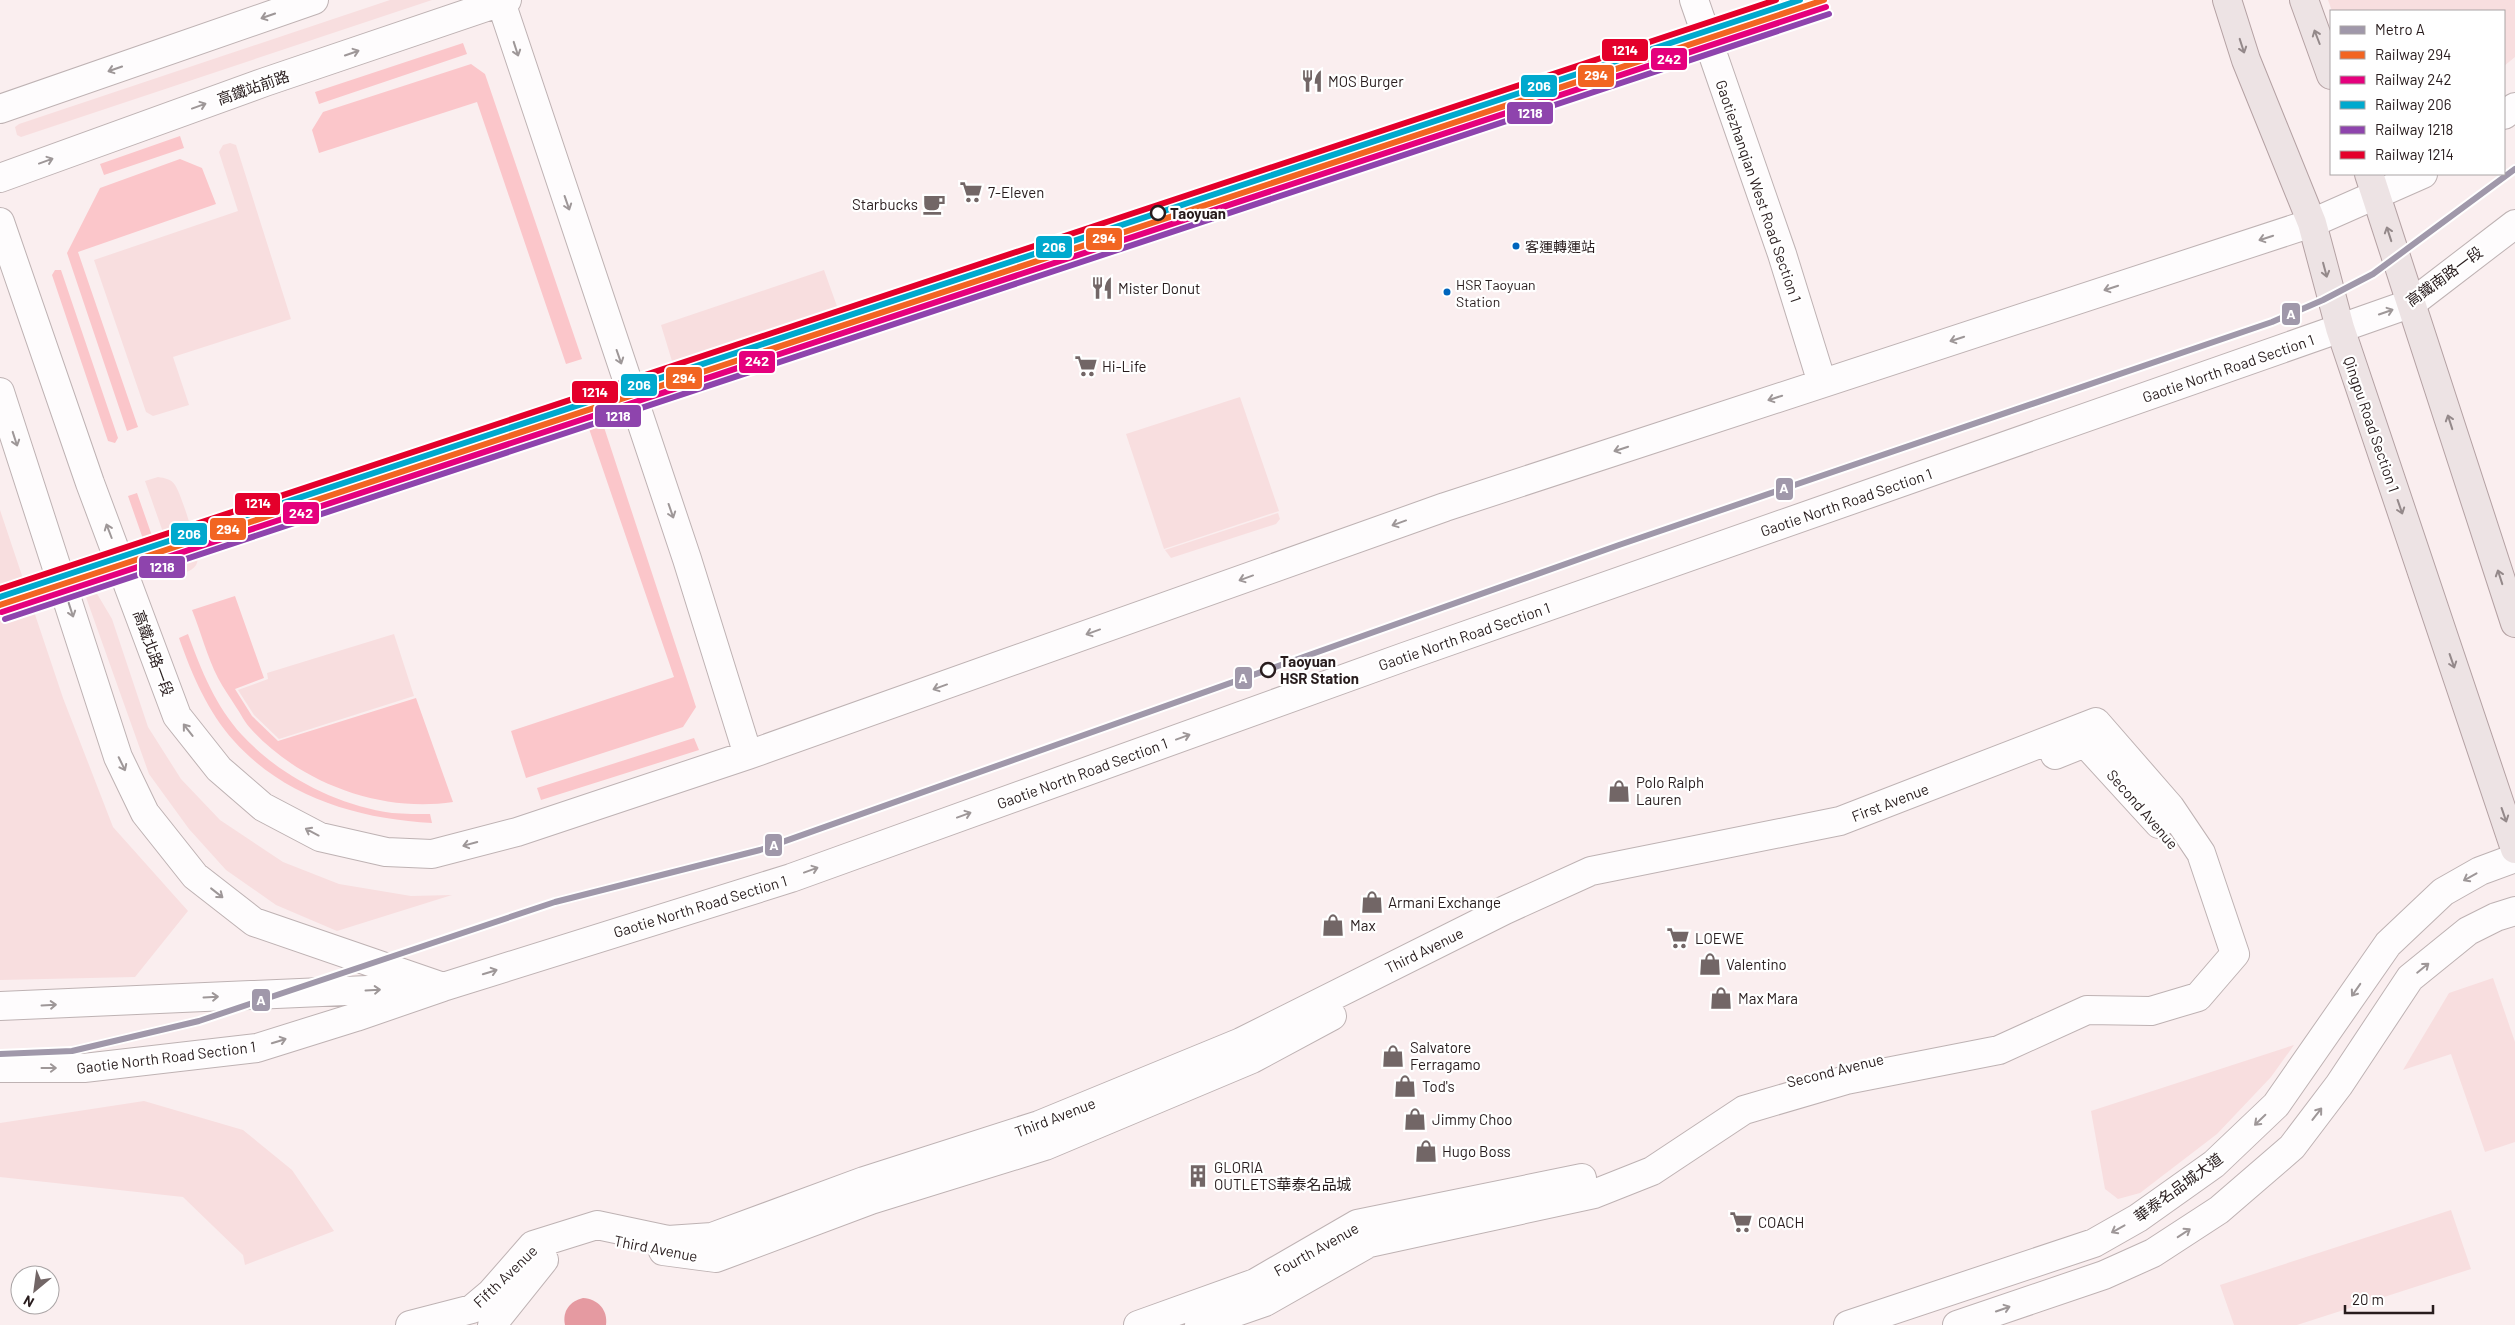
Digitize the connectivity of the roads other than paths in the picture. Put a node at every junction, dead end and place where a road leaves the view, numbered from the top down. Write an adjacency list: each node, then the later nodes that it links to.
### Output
1 (314, 0): 7 (street, one-way to 7)
2 (1694, 0): 16 (street, Gaotiezhanqian West Road Section 1)
3 (2227, 0): 12 (main road, Qingpu Road Section 1, one-way to 12)
4 (2304, 0): 6 (main road, one-way to 4)
5 (504, 1): 9 (street, 高鐵站前路, one-way to 5); 19 (street, one-way to 19)
6 (2330, 72)
7 (0, 109)
8 (2418, 175): 10 (street)
9 (0, 178)
10 (2373, 185): 12 (street); 14 (main road, one-way to 10)
11 (0, 222): 19 (street, one-way to 11)
12 (2312, 223): 15 (main road, Qingpu Road Section 1, one-way to 15); 16 (street, one-way to 16)
13 (2515, 224): 14 (street, 高鐵南路一段)
14 (2412, 303): 15 (street, 高鐵南路一段, one-way to 14); 18 (main road, one-way to 14)
15 (2340, 328): 20 (main road, Qingpu Road Section 1, one-way to 20); 25 (street, Gaotie North Road Section 1, one-way to 15)
16 (1822, 383): 19 (street, one-way to 19)
17 (0, 392): 25 (street, one-way to 25)
18 (2515, 623)
19 (748, 755)
20 (2515, 849)
21 (2201, 853): 24 (street, First Avenue); 28 (street, Second Avenue)
22 (2515, 858): 34 (street, 華泰名品城大道, one-way to 34)
23 (2515, 911): 35 (street, one-way to 23)
24 (1515, 915): 28 (street, Second Avenue); 29 (street, Third Avenue)
25 (443, 987): 26 (street, Gaotie North Road Section 1, one-way to 25); 27 (street, Gaotie North Road Section 1, one-way to 25)
26 (0, 1006)
27 (0, 1068)
28 (1590, 1185): 32 (street, Fourth Avenue); 33 (street, Fourth Avenue)
29 (571, 1238): 30 (street, Fifth Avenue); 31 (street, Fifth Avenue)
30 (410, 1325)
31 (492, 1325)
32 (1138, 1325)
33 (1199, 1325)
34 (1848, 1325)
35 (1957, 1325)

